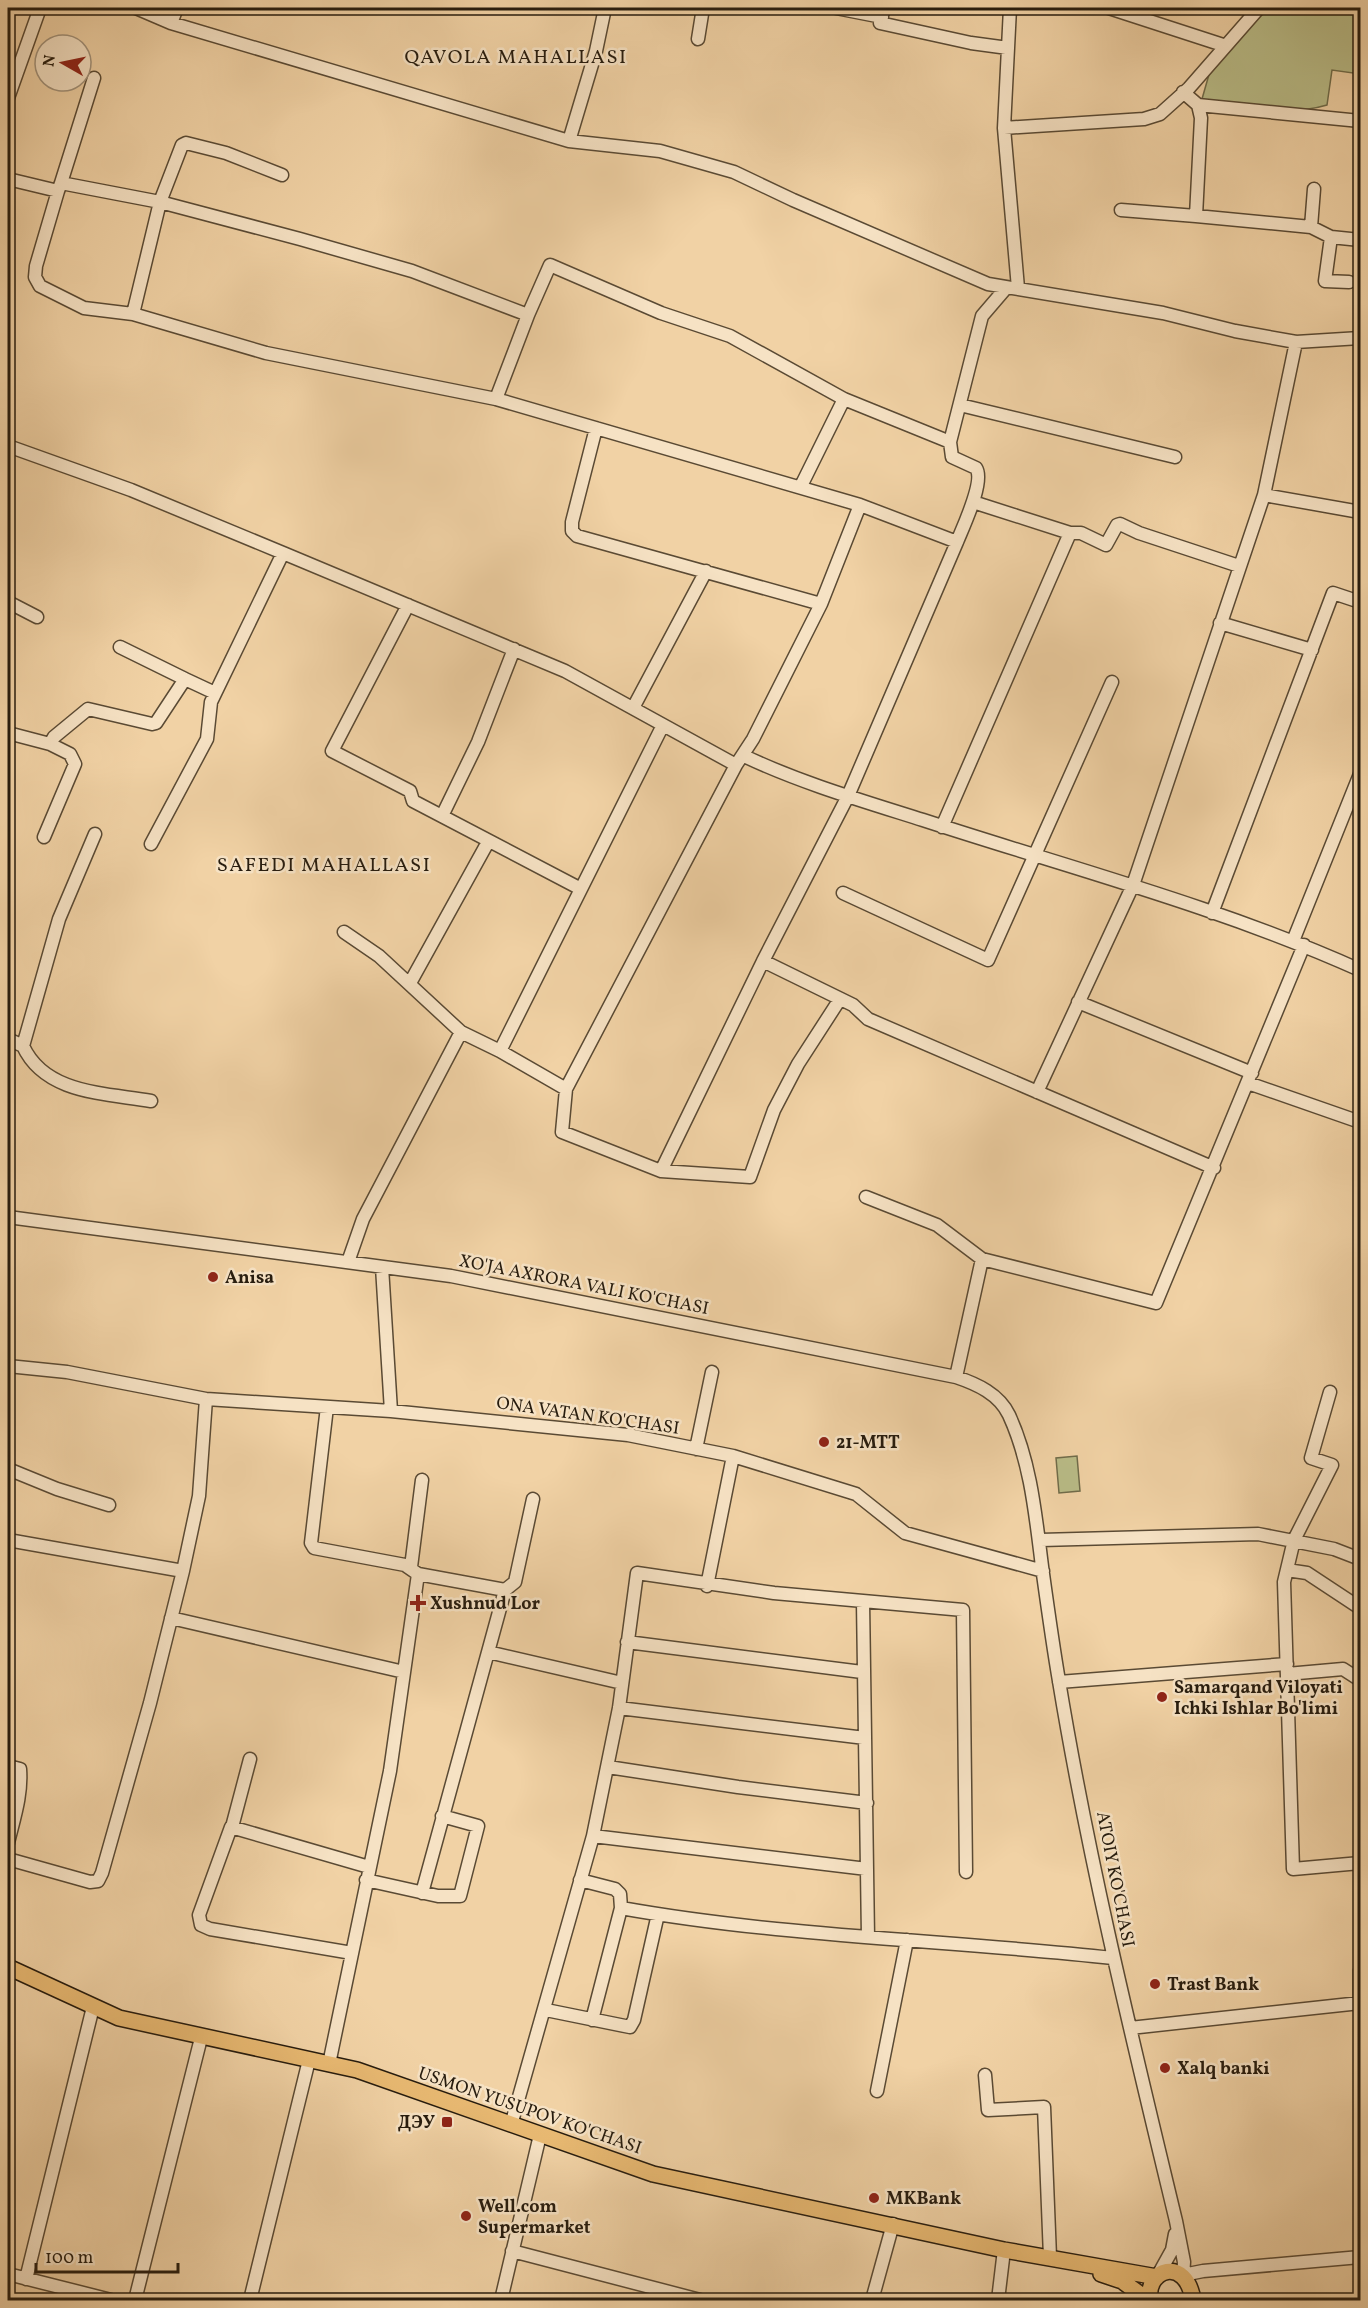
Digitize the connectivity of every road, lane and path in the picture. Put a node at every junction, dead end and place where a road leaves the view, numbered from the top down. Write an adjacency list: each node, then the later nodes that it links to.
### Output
1 (40, 8): 17 (street)
2 (136, 8): 11 (street)
3 (177, 8): 11 (street)
4 (605, 8): 21 (street)
5 (704, 8): 12 (street)
6 (836, 8): 10 (street)
7 (1010, 8): 14 (street)
8 (1109, 8): 13 (street)
9 (1259, 8): 13 (street)
10 (883, 12): 14 (street)
11 (171, 23): 21 (street)
12 (698, 39)
13 (1223, 45): 16 (street)
14 (1008, 48): 20 (street)
15 (94, 78): 24 (street)
16 (1183, 92): 18 (street); 20 (street)
17 (8, 98)
18 (1198, 105): 19 (street); 28 (street)
19 (1360, 121)
20 (1004, 128): 33 (street)
21 (569, 141): 33 (street)
22 (282, 175): 26 (street)
23 (8, 178): 24 (street)
24 (60, 187): 26 (street); 34 (street)
25 (1314, 189): 29 (street)
26 (160, 202): 34 (street); 35 (street)
27 (1121, 210): 28 (street)
28 (1196, 216): 29 (street)
29 (1311, 227): 30 (street)
30 (1330, 237): 31 (street); 32 (street)
31 (1360, 240)
32 (1349, 282)
33 (1012, 288): 37 (street); 40 (street)
34 (133, 314): 38 (street)
35 (528, 315): 38 (street); 39 (street)
36 (1360, 338): 37 (street)
37 (1296, 342): 46 (street)
38 (496, 399): 41 (street)
39 (844, 399): 42 (street); 45 (street)
40 (960, 405): 42 (street); 44 (street)
41 (596, 428): 45 (street); 54 (street)
42 (950, 442): 47 (street)
43 (8, 447): 52 (street)
44 (1175, 457)
45 (801, 486): 48 (street)
46 (1264, 495): 49 (street); 53 (street)
47 (973, 502): 50 (street); 51 (street)
48 (860, 505): 51 (street); 57 (street)
49 (1360, 512)
50 (1070, 533): 53 (street); 75 (street)
51 (957, 542): 73 (street)
52 (283, 553): 58 (street); 66 (street)
53 (1239, 566): 60 (street)
54 (706, 571): 57 (street); 67 (street)
55 (8, 602): 59 (street)
56 (1360, 602): 63 (street)
57 (821, 604): 71 (street)
58 (408, 605): 62 (street); 74 (street)
59 (37, 617)
60 (1220, 623): 63 (street); 81 (street)
61 (120, 647): 64 (street)
62 (514, 649): 67 (street); 74 (street)
63 (1312, 650): 84 (street)
64 (185, 679): 66 (street); 70 (street)
65 (1112, 682): 80 (street)
66 (215, 693): 79 (street)
67 (633, 708): 68 (street)
68 (663, 725): 71 (street); 82 (street)
69 (8, 733): 70 (street)
70 (50, 744): 77 (street)
71 (740, 760): 73 (street); 97 (street)
72 (1360, 774): 86 (street)
73 (848, 796): 75 (street); 87 (street)
74 (442, 816): 78 (street)
75 (942, 826): 80 (street)
76 (95, 834): 94 (street)
77 (44, 837)
78 (488, 842): 82 (street); 89 (street)
79 (151, 844)
80 (1035, 857): 81 (street); 83 (street)
81 (1133, 885): 84 (street); 91 (street)
82 (581, 889): 95 (street)
83 (843, 893)
84 (1212, 913): 86 (street)
85 (344, 932): 89 (street)
86 (1299, 943): 88 (street); 96 (street)
87 (763, 961): 90 (street); 102 (street)
88 (1360, 970)
89 (410, 983): 92 (street)
90 (840, 999): 98 (street); 102 (street)
91 (1078, 1002): 96 (street); 98 (street)
92 (461, 1032): 95 (street); 106 (street)
93 (8, 1039): 94 (street)
94 (23, 1046): 99 (street)
95 (500, 1052): 97 (street)
96 (1250, 1078): 100 (street); 101 (street)
97 (566, 1089): 102 (street)
98 (1037, 1092): 101 (street)
99 (151, 1101)
100 (1360, 1122)
101 (1214, 1168): 105 (street)
102 (661, 1171)
103 (867, 1197): 105 (street)
104 (8, 1217): 106 (street, XO'JA AXRORA VALI KO'CHASI)
105 (982, 1259): 110 (street)
106 (348, 1262): 107 (street, XO'JA AXRORA VALI KO'CHASI)
107 (382, 1267): 110 (street, XO'JA AXRORA VALI KO'CHASI); 114 (street)
108 (8, 1366): 112 (street, ONA VATAN KO'CHASI)
109 (712, 1372): 115 (street)
110 (956, 1377): 122 (street, XO'JA AXRORA VALI KO'CHASI)
111 (1330, 1392): 123 (street)
112 (206, 1399): 113 (street, ONA VATAN KO'CHASI); 127 (street)
113 (327, 1407): 114 (street, ONA VATAN KO'CHASI); 125 (street)
114 (391, 1411): 115 (street, ONA VATAN KO'CHASI)
115 (696, 1449): 116 (street, ONA VATAN KO'CHASI)
116 (733, 1456): 128 (street, ONA VATAN KO'CHASI); 129 (street)
117 (8, 1469): 120 (street)
118 (422, 1480): 125 (street)
119 (532, 1498): 130 (street)
120 (109, 1505)
121 (8, 1540): 127 (street)
122 (1041, 1540): 123 (street); 128 (street, ATOIY KO'CHASI)
123 (1294, 1540): 124 (street); 126 (street)
124 (1360, 1559)
125 (415, 1570): 130 (street); 137 (street)
126 (1287, 1570): 132 (street); 136 (street)
127 (183, 1571): 133 (street)
128 (1043, 1571): 140 (street, ATOIY KO'CHASI)
129 (707, 1586): 131 (street); 134 (street)
130 (505, 1590): 135 (street)
131 (863, 1602): 138 (street); 156 (street)
132 (1360, 1608)
133 (171, 1618): 137 (street); 152 (street)
134 (627, 1642): 138 (street); 141 (street)
135 (488, 1652): 141 (street); 148 (street)
136 (1287, 1669): 139 (street); 140 (street); 153 (street)
137 (404, 1672): 154 (street)
138 (862, 1672): 143 (street)
139 (1360, 1680)
140 (1059, 1682): 165 (street, ATOIY KO'CHASI)
141 (622, 1683): 142 (street)
142 (619, 1708): 143 (street); 146 (street)
143 (865, 1738): 147 (street)
144 (250, 1758): 149 (street)
145 (8, 1766): 151 (street)
146 (608, 1767): 147 (street); 150 (street)
147 (867, 1803): 155 (street)
148 (441, 1816): 159 (street); 159 (street)
149 (232, 1827): 154 (street); 164 (street)
150 (593, 1836): 155 (street); 158 (street)
151 (8, 1843)
152 (8, 1859)
153 (1360, 1863)
154 (369, 1867): 157 (street)
155 (867, 1869): 162 (street)
156 (966, 1872)
157 (366, 1880): 159 (street); 164 (street)
158 (580, 1880): 160 (street); 170 (street)
159 (422, 1893)
160 (621, 1908): 161 (street); 171 (street)
161 (658, 1914): 162 (street); 171 (street)
162 (868, 1937): 163 (street)
163 (907, 1940): 165 (street); 177 (street)
164 (352, 1953): 175 (street)
165 (1113, 1958): 172 (street, ATOIY KO'CHASI)
166 (8, 1967): 169 (main road, USMON YUSUPOV KO'CHASI)
167 (1360, 1970): 168 (street)
168 (1360, 2004): 172 (street)
169 (93, 2007): 173 (main road, USMON YUSUPOV KO'CHASI); 189 (street)
170 (546, 2010): 171 (street); 178 (street)
171 (592, 2020)
172 (1130, 2028): 180 (street, ATOIY KO'CHASI)
173 (201, 2038): 174 (main road, USMON YUSUPOV KO'CHASI); 192 (street)
174 (309, 2060): 175 (main road, USMON YUSUPOV KO'CHASI); 193 (street)
175 (329, 2064): 178 (main road, USMON YUSUPOV KO'CHASI)
176 (985, 2075): 184 (street)
177 (877, 2091)
178 (512, 2125): 179 (main road, USMON YUSUPOV KO'CHASI)
179 (540, 2135): 181 (main road, USMON YUSUPOV KO'CHASI); 183 (street)
180 (1176, 2221): 187 (street, ATOIY KO'CHASI); 188 (street, ATOIY KO'CHASI)
181 (893, 2224): 182 (main road, USMON YUSUPOV KO'CHASI); 196 (street)
182 (1004, 2250): 184 (main road, USMON YUSUPOV KO'CHASI); 197 (street)
183 (513, 2251): 194 (street); 195 (street)
184 (1050, 2257): 188 (main road, USMON YUSUPOV KO'CHASI); 198 (main road, USMON YUSUPOV KO'CHASI)
185 (1360, 2257): 187 (street)
186 (8, 2274): 189 (street)
187 (1183, 2275): 188 (main road, USMON YUSUPOV KO'CHASI); 190 (main road)
188 (1157, 2277): 198 (main road)
189 (26, 2279): 191 (street)
190 (1192, 2300)
191 (111, 2301)
192 (135, 2301)
193 (250, 2301)
194 (501, 2301)
195 (700, 2301)
196 (872, 2301)
197 (998, 2301)
198 (1149, 2301)

